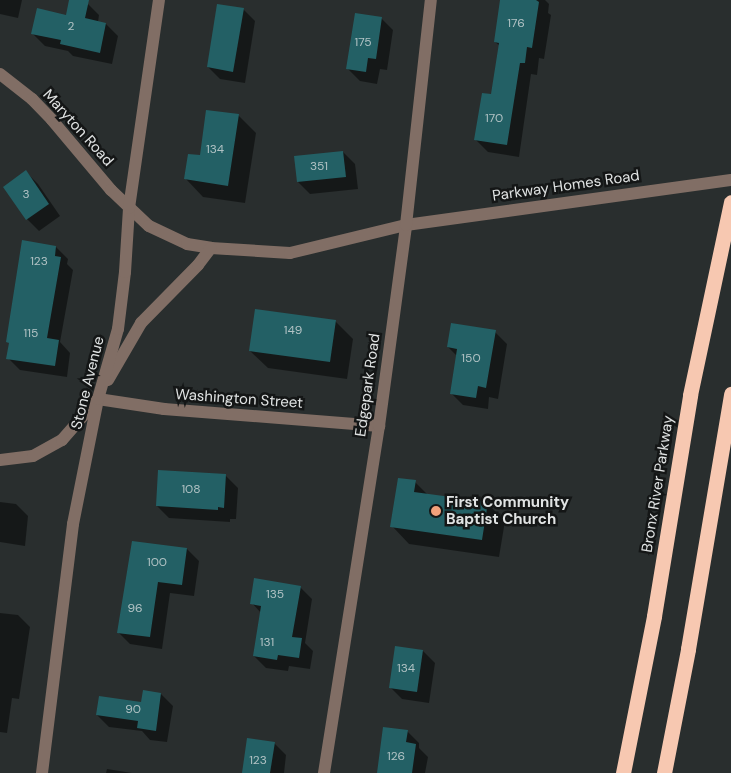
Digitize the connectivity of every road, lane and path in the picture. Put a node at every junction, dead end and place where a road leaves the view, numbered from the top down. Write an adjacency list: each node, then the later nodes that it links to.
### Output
1 (159, 0): 6 (street, Stone Avenue)
2 (431, 0): 7 (street, Edgepark Road)
3 (0, 74): 6 (street, Maryton Road)
4 (731, 180): 7 (street, Parkway Homes Road)
5 (731, 202): 15 (highway, Bronx River Parkway)
6 (129, 208): 8 (street, Maryton Road); 10 (street, Stone Avenue)
7 (406, 225): 8 (street, Parkway Homes Road); 11 (street, Edgepark Road)
8 (211, 248): 10 (street)
9 (731, 394): 16 (highway)
10 (98, 399): 11 (street, Washington Street); 12 (street); 13 (street, Stone Avenue)
11 (379, 426): 14 (street, Edgepark Road)
12 (0, 460)
13 (42, 773)
14 (324, 773)
15 (623, 773)
16 (664, 773)

